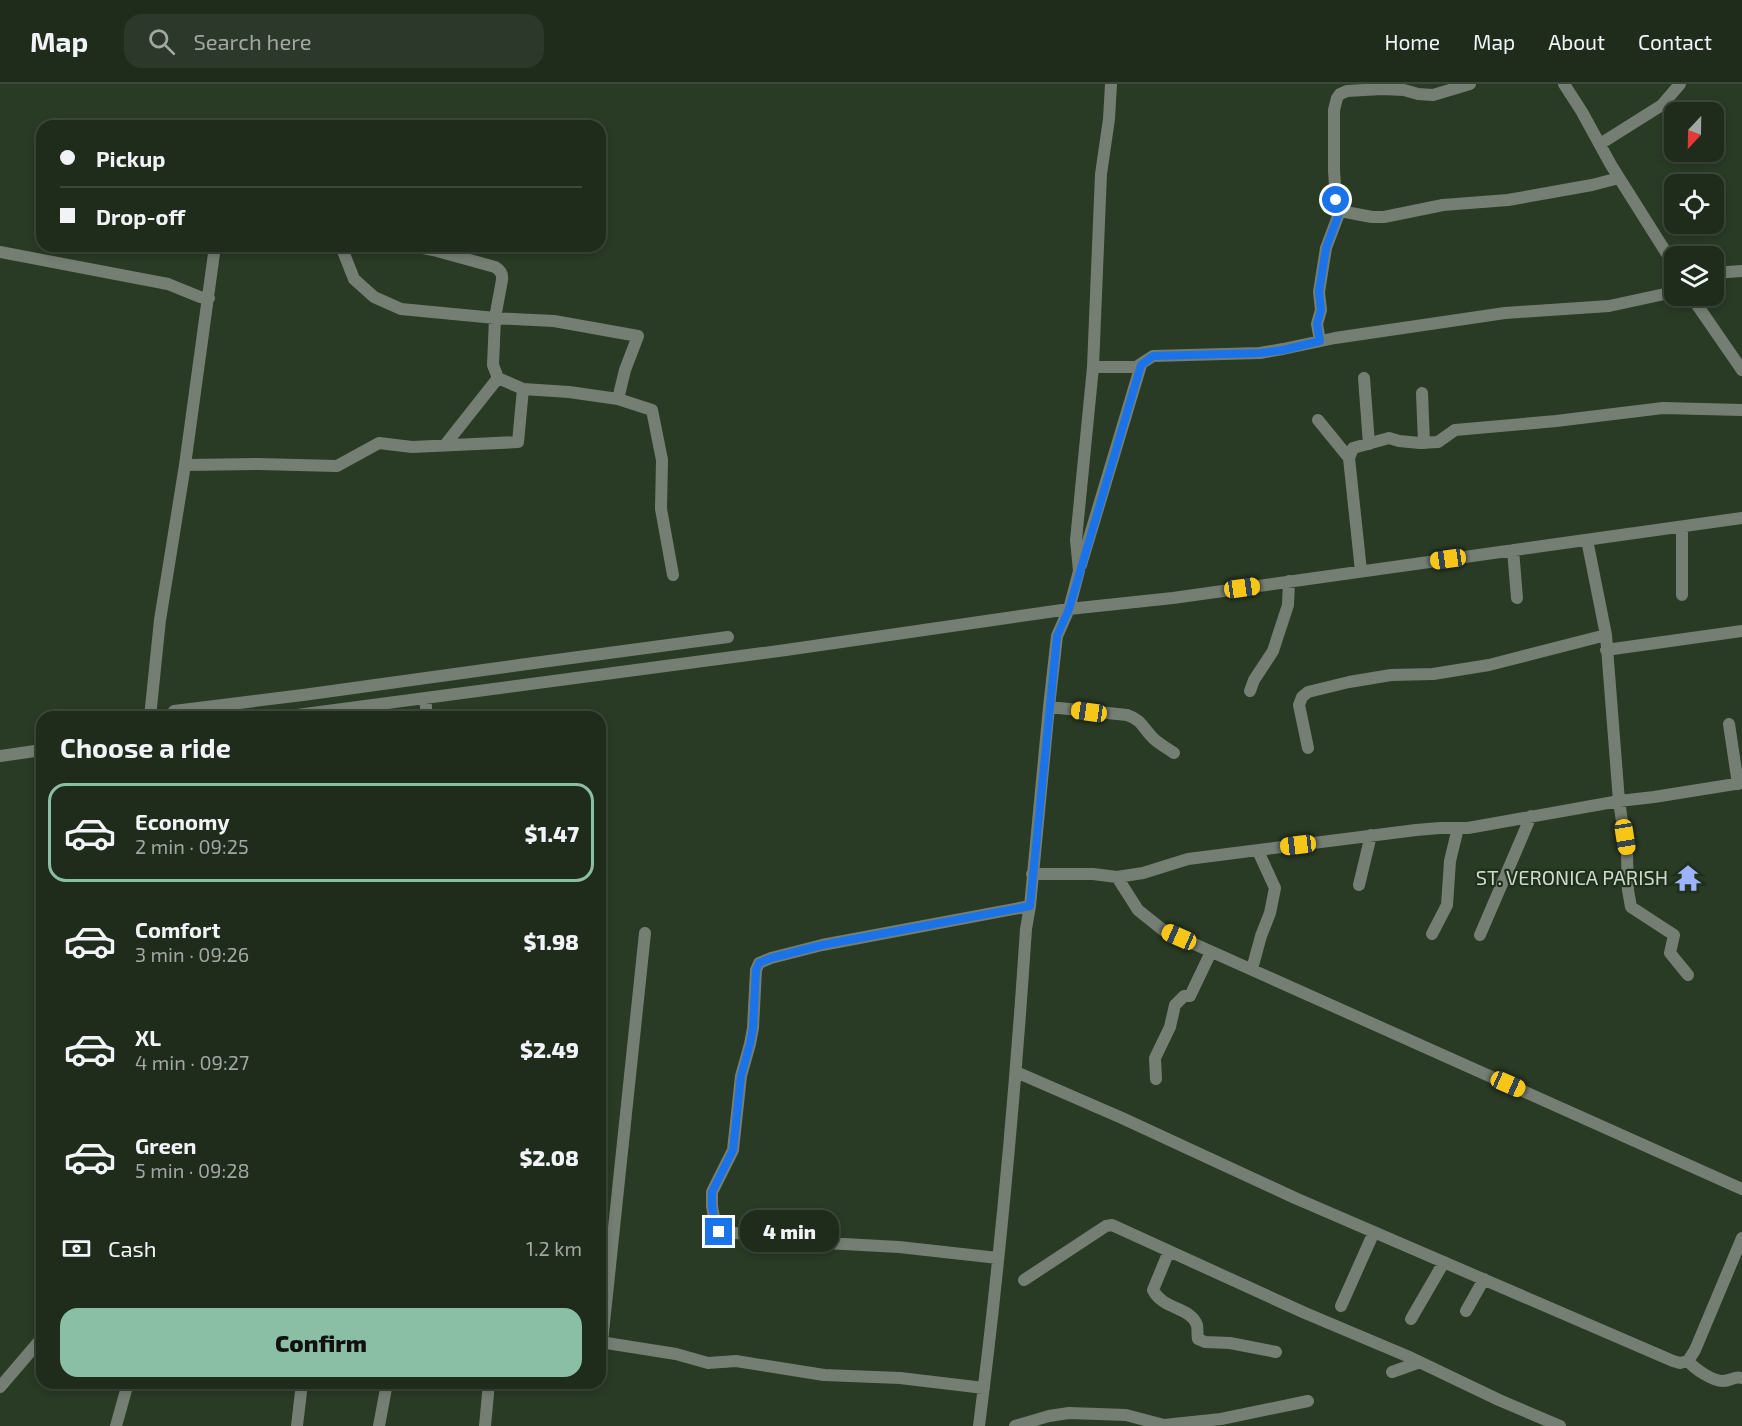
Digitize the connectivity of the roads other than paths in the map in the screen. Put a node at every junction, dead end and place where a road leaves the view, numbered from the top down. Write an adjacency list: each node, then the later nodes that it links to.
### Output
1 (1111, 84): 21 (street)
2 (1470, 84): 7 (street)
3 (1564, 84): 5 (street)
4 (1680, 84): 5 (street)
5 (1600, 144): 6 (street)
6 (1619, 178): 7 (street); 8 (street)
7 (1340, 211): 19 (street)
8 (1664, 250)
9 (0, 252): 16 (street)
10 (214, 252): 16 (street)
11 (343, 252): 18 (street)
12 (440, 252): 18 (street)
13 (1742, 271): 14 (street)
14 (1724, 272)
15 (1664, 294): 19 (street)
16 (208, 298): 34 (street)
17 (1699, 306): 22 (street)
18 (495, 318): 23 (street); 27 (street)
19 (1320, 341): 20 (street)
20 (1141, 365): 21 (street); 39 (street)
21 (1093, 367): 39 (street)
22 (1742, 370)
23 (498, 378): 25 (street); 32 (street)
24 (1364, 378): 31 (street)
25 (523, 389): 27 (street); 32 (street)
26 (1422, 393): 30 (street)
27 (618, 399): 41 (street)
28 (1742, 410): 30 (street)
29 (1318, 420): 33 (street)
30 (1424, 443): 31 (street)
31 (1370, 444): 33 (street)
32 (446, 445): 34 (street)
33 (1349, 458): 40 (street)
34 (184, 465): 53 (street)
35 (1742, 518): 36 (street)
36 (1682, 527): 37 (street); 43 (street)
37 (1587, 540): 38 (street); 47 (street)
38 (1513, 550): 40 (street); 44 (street)
39 (1079, 571): 45 (street)
40 (1361, 571): 42 (street)
41 (673, 575)
42 (1289, 581): 45 (street); 50 (street)
43 (1682, 595)
44 (1517, 598)
45 (1069, 609): 51 (street); 52 (street)
46 (1742, 631): 49 (street)
47 (1606, 635): 49 (street); 58 (street)
48 (728, 638): 54 (street)
49 (1606, 650): 63 (street)
50 (1250, 691)
51 (425, 698): 55 (street); 56 (street)
52 (1049, 707): 60 (street); 68 (street)
53 (151, 711)
54 (174, 711)
55 (327, 711)
56 (426, 711)
57 (1729, 724): 62 (street)
58 (1308, 748)
59 (36, 751): 61 (street)
60 (1174, 753)
61 (0, 756)
62 (1740, 784): 63 (street)
63 (1619, 801): 64 (street); 77 (street)
64 (1532, 816): 65 (street); 74 (street)
65 (1458, 828): 66 (street); 73 (street)
66 (1371, 835): 67 (street); 70 (street)
67 (1258, 851): 69 (street); 76 (street)
68 (1032, 874): 69 (street); 71 (street)
69 (1117, 877): 75 (street)
70 (1359, 885)
71 (1030, 906): 78 (street); 84 (street)
72 (645, 933): 88 (street)
73 (1432, 934)
74 (1480, 935)
75 (1211, 952): 76 (street); 79 (street)
76 (1252, 969): 80 (street)
77 (1688, 975)
78 (1016, 1072): 81 (street); 84 (street)
79 (1156, 1079)
80 (1742, 1189)
81 (1374, 1232): 85 (street); 89 (street)
82 (1742, 1238): 95 (street)
83 (1169, 1251): 86 (street); 94 (street); 96 (street)
84 (998, 1258): 100 (street)
85 (1443, 1262): 87 (street); 91 (street)
86 (1024, 1280)
87 (1484, 1280): 90 (street); 95 (street)
88 (606, 1296)
89 (1341, 1306)
90 (1466, 1311)
91 (1411, 1319)
92 (606, 1343): 100 (street)
93 (36, 1345): 99 (street)
94 (1276, 1352)
95 (1688, 1361): 98 (street)
96 (1420, 1362): 97 (street); 113 (street)
97 (1392, 1372)
98 (1742, 1378)
99 (0, 1387)
100 (984, 1388): 111 (street)
101 (126, 1389): 107 (street)
102 (301, 1389): 108 (street)
103 (386, 1389): 109 (street)
104 (488, 1389): 110 (street)
105 (1308, 1401): 106 (street)
106 (1043, 1422): 112 (street)
107 (116, 1426)
108 (297, 1426)
109 (380, 1426)
110 (485, 1426)
111 (979, 1426)
112 (1015, 1426)
113 (1560, 1426)

